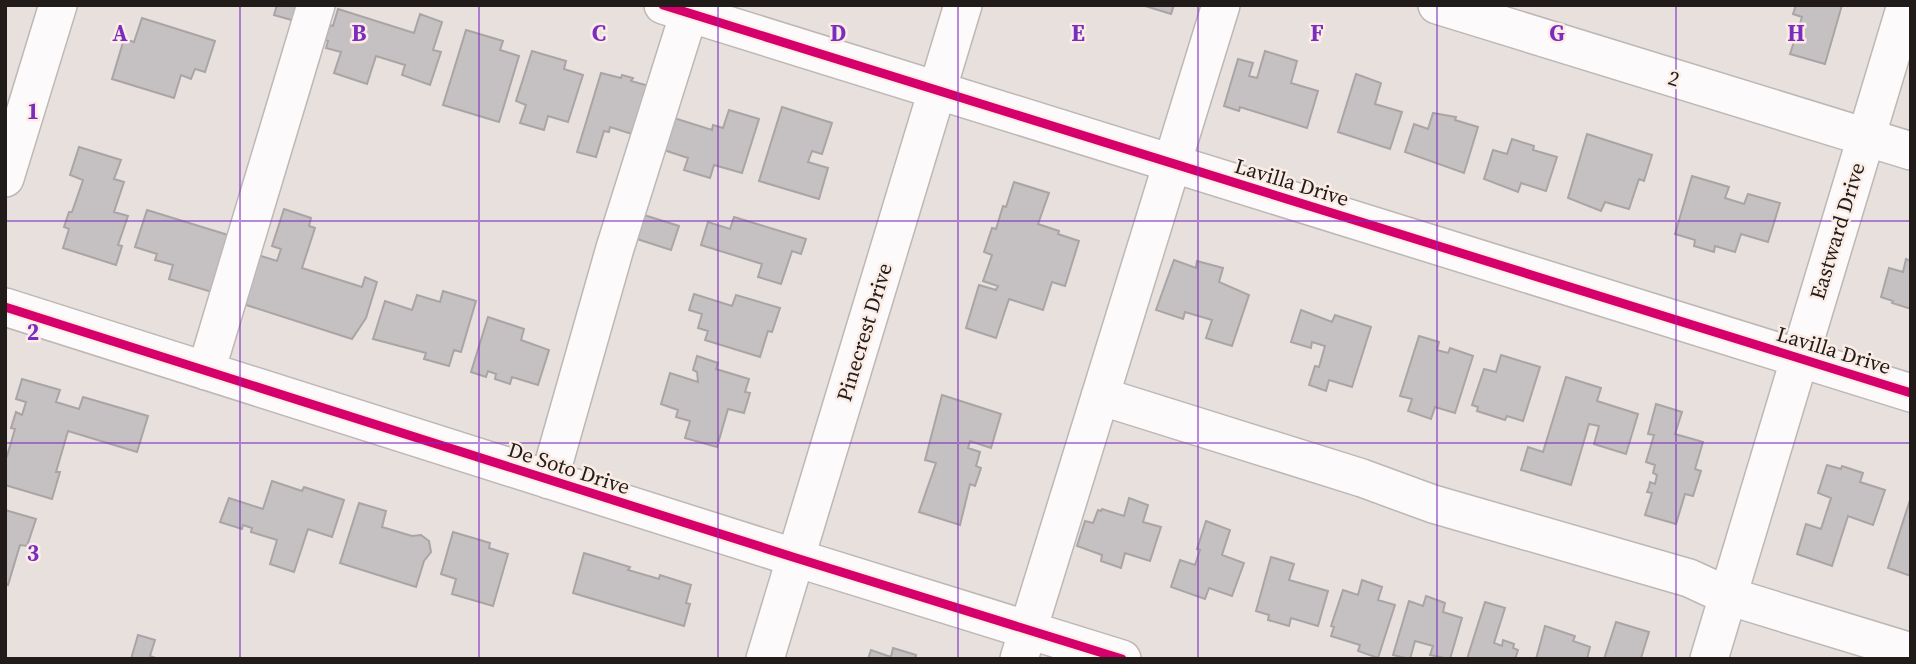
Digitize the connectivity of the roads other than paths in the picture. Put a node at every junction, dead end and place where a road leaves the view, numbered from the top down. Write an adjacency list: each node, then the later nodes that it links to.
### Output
1 (58, 5): 12 (street)
2 (316, 5): 15 (street)
3 (963, 5): 8 (street, Pinecrest Drive)
4 (1221, 5): 11 (street)
5 (1437, 5): 9 (street, 2)
6 (1906, 5): 9 (street, Eastward Drive)
7 (676, 9): 8 (street, Lavilla Drive); 18 (street)
8 (937, 90): 11 (street, Lavilla Drive); 19 (street, Pinecrest Drive)
9 (1866, 138): 10 (street, 2); 14 (street, Eastward Drive)
10 (1911, 152)
11 (1172, 163): 14 (street, Lavilla Drive); 17 (street)
12 (5, 178)
13 (5, 307): 15 (street, De Soto Drive)
14 (1799, 358): 16 (street, Lavilla Drive); 20 (street, Eastward Drive)
15 (206, 371): 18 (street, De Soto Drive)
16 (1911, 393)
17 (1100, 396): 20 (street); 21 (street)
18 (549, 480): 19 (street, De Soto Drive)
19 (796, 558): 21 (street, De Soto Drive); 23 (street, Pinecrest Drive)
20 (1728, 596): 22 (street); 25 (street, Eastward Drive)
21 (1024, 644): 24 (street, De Soto Drive)
22 (1911, 652)
23 (765, 659)
24 (1122, 659)
25 (1709, 659)

